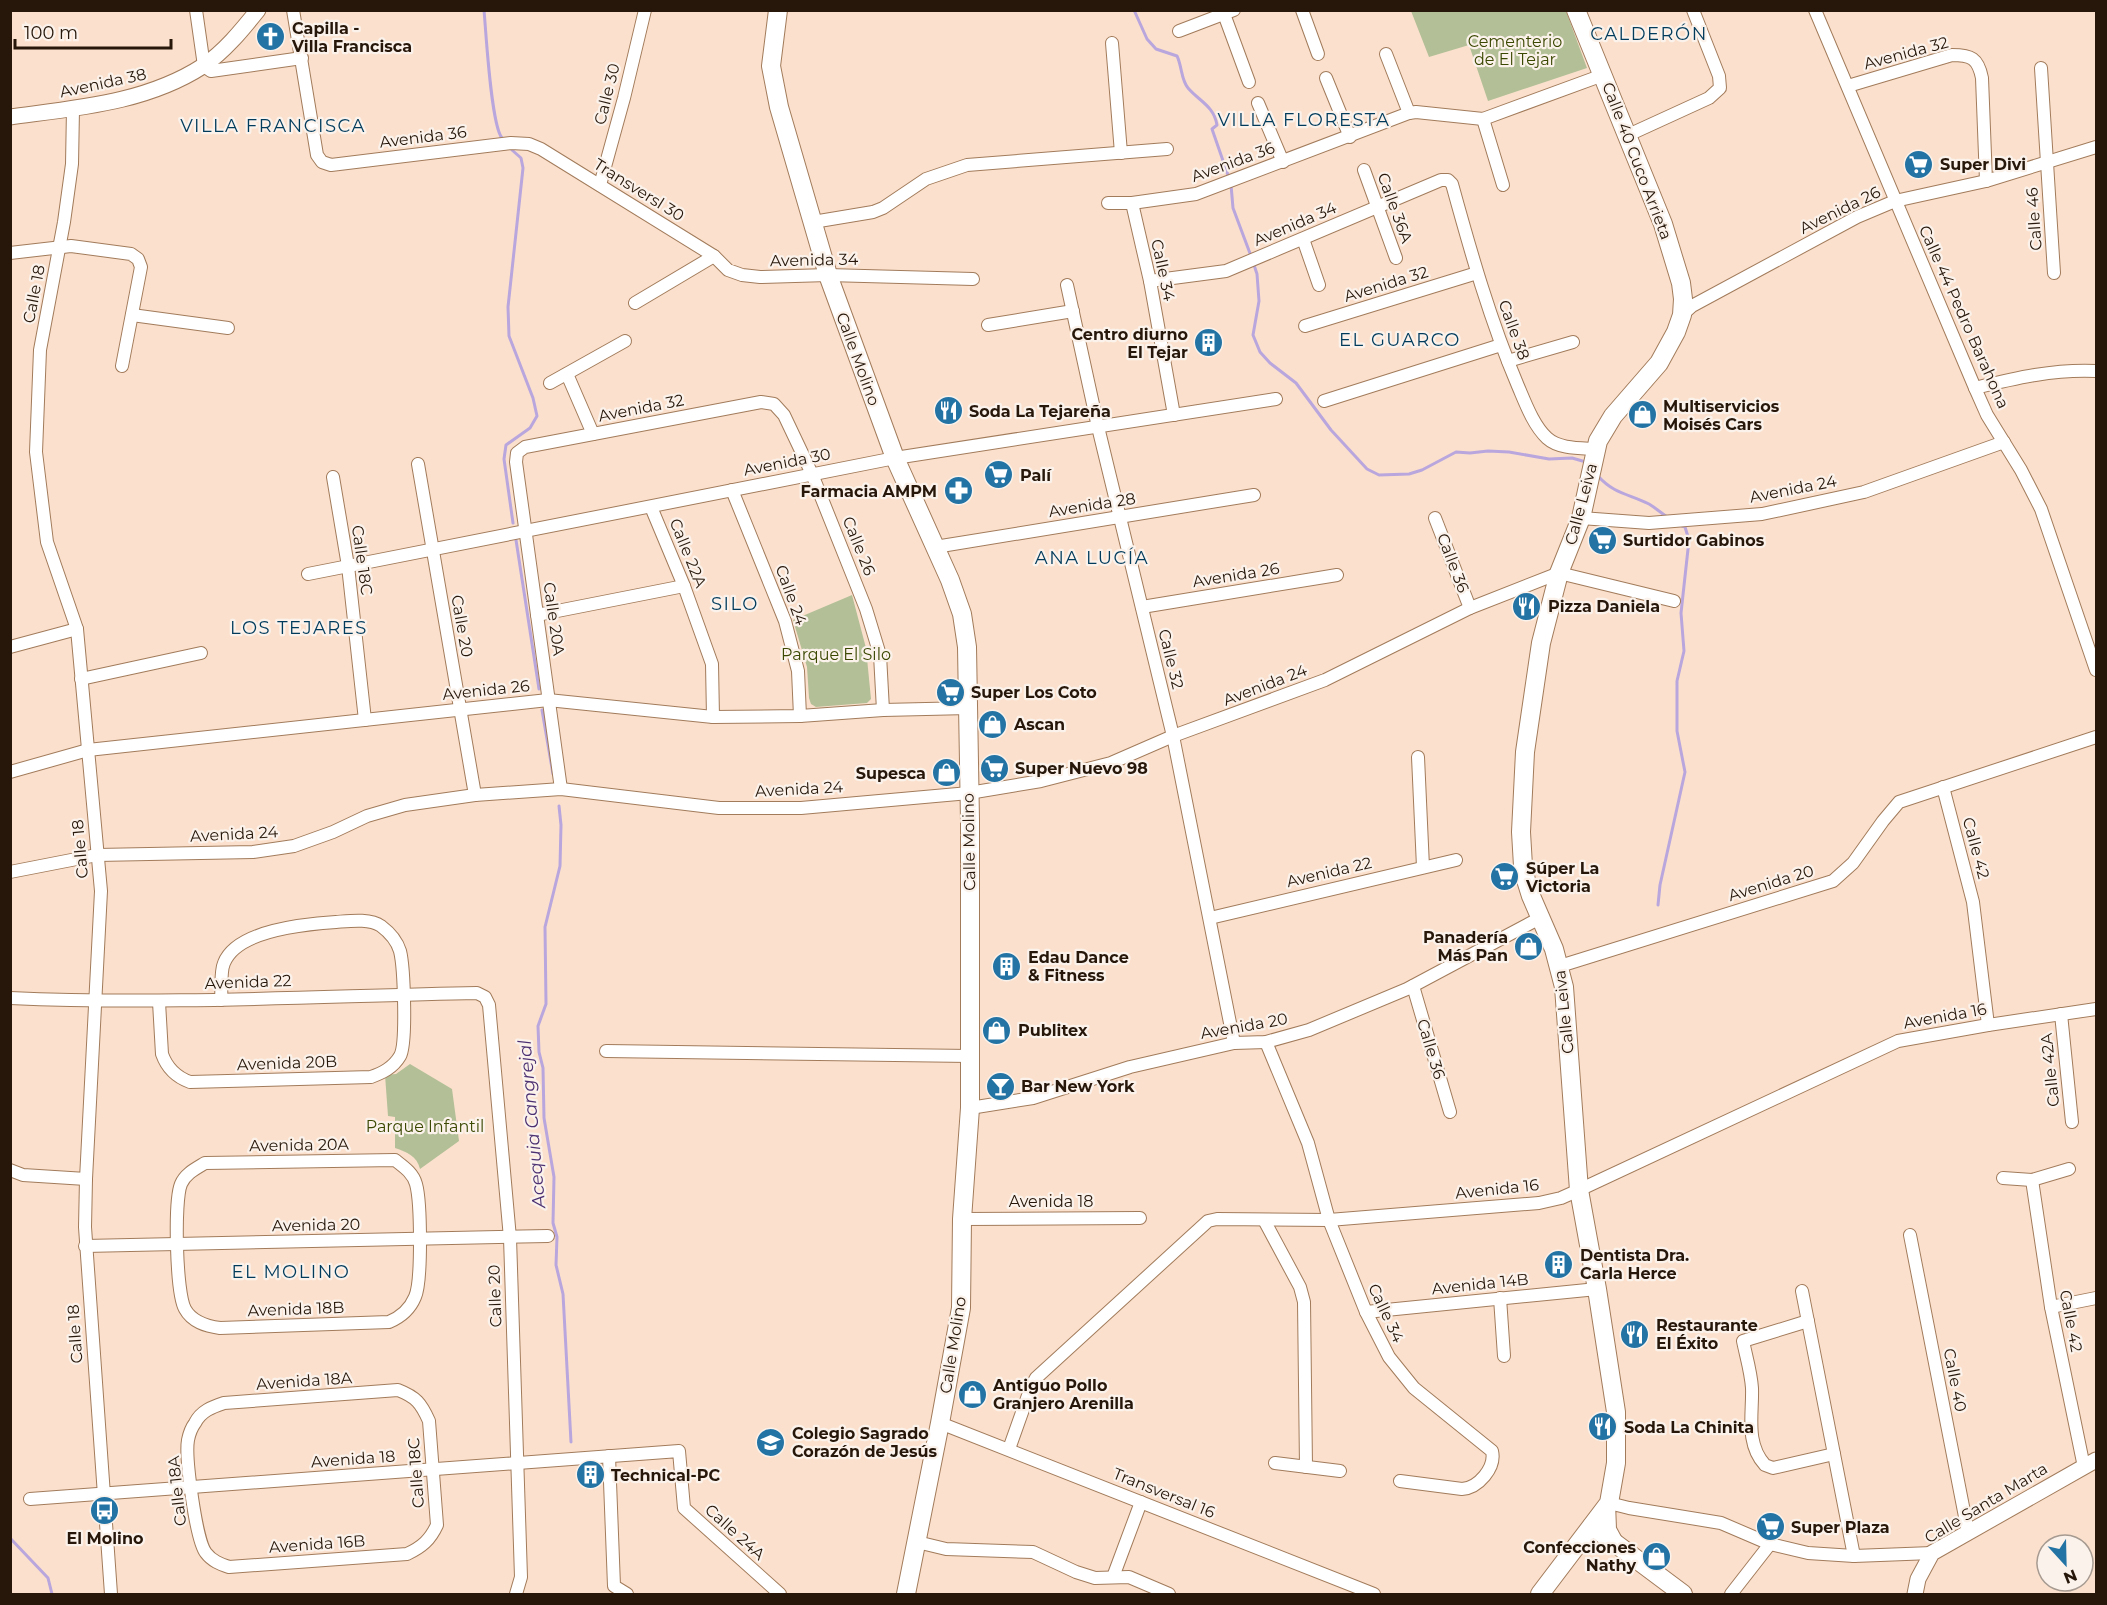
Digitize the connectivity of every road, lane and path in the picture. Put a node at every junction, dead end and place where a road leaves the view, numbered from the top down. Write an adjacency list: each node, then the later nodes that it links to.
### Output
1 (196, 10): 16 (street)
2 (258, 10): 16 (street, Avenida 38)
3 (293, 10): 15 (street)
4 (645, 10): 38 (street, Calle 30)
5 (778, 10): 44 (main road, Calle Molino)
6 (1302, 10): 13 (street)
7 (1576, 10): 18 (main road, Calle 40 Cuco Arrieta)
8 (1693, 10): 27 (street)
9 (1815, 10): 21 (street, Calle 44 Pedro Barahona)
10 (1229, 12): 11 (street); 20 (street)
11 (1179, 31)
12 (1112, 43): 32 (street)
13 (1318, 54)
14 (1386, 54): 24 (street)
15 (302, 58): 16 (street); 29 (street, Avenida 36)
16 (204, 66): 23 (street, Avenida 38)
17 (2042, 68): 34 (street, Calle 46)
18 (1603, 75): 26 (street, Avenida 36); 27 (main road, Calle 40 Cuco Arrieta)
19 (1326, 78): 28 (street)
20 (1249, 82)
21 (1848, 86): 37 (street, Avenida 32); 40 (street, Calle 44 Pedro Barahona)
22 (1258, 103): 33 (street)
23 (73, 109): 25 (street, Avenida 38); 46 (street, Calle 18)
24 (1409, 113): 26 (street, Avenida 36); 28 (street, Avenida 36)
25 (10, 117)
26 (1482, 119): 39 (street)
27 (1626, 136): 61 (main road, Calle 40 Cuco Arrieta)
28 (1350, 137): 33 (street, Avenida 36)
29 (529, 144): 38 (street, Transversl 30)
30 (2097, 147): 34 (street, Avenida 26)
31 (1167, 149): 32 (street)
32 (1121, 153): 44 (street)
33 (1283, 162): 42 (street, Avenida 36)
34 (2047, 162): 37 (street, Avenida 26); 52 (street, Calle 46)
35 (1364, 170): 43 (street, Calle 36A)
36 (1448, 180): 43 (street, Avenida 34); 51 (street, Calle 38)
37 (1986, 181): 40 (street, Avenida 26)
38 (600, 185): 48 (street, Transversl 30)
39 (1503, 185)
40 (1895, 201): 61 (street, Avenida 26); 73 (street, Calle 44 Pedro Barahona)
41 (1108, 203): 42 (street, Avenida 36)
42 (1132, 203): 55 (street, Calle 34)
43 (1378, 207): 45 (street, Avenida 34); 49 (street, Calle 36A)
44 (813, 222): 53 (main road, Calle Molino)
45 (1303, 238): 55 (street, Avenida 34); 57 (street)
46 (60, 246): 47 (street); 60 (street); 105 (street, Calle 18)
47 (10, 253)
48 (714, 256): 50 (street, Transversl 30); 58 (street)
49 (1395, 258)
50 (728, 270): 53 (street, Avenida 34)
51 (1477, 273): 63 (street, Avenida 32); 67 (street, Calle 38)
52 (2054, 273)
53 (828, 275): 54 (street, Avenida 34); 83 (main road, Calle Molino)
54 (973, 279)
55 (1150, 281): 77 (street, Calle 34)
56 (1067, 285): 59 (street, Calle 32)
57 (1319, 285)
58 (634, 303)
59 (1073, 311): 62 (street); 78 (street, Calle 32)
60 (132, 315): 64 (street); 69 (street)
61 (1682, 315): 81 (main road, Calle Leiva)
62 (988, 325)
63 (1305, 326)
64 (228, 328)
65 (625, 341): 71 (street)
66 (1573, 342): 68 (street)
67 (1501, 345): 68 (street, Calle 38); 75 (street)
68 (1508, 361): 81 (street, Calle 38)
69 (122, 366)
70 (2097, 371): 73 (street)
71 (567, 374): 72 (street); 79 (street)
72 (550, 383)
73 (1975, 388): 80 (street, Calle 44 Pedro Barahona)
74 (1276, 399): 77 (street, Avenida 30)
75 (1324, 401)
76 (774, 404): 79 (street, Avenida 32); 85 (street, Calle 26)
77 (1174, 415): 78 (street, Avenida 30)
78 (1098, 427): 83 (street, Avenida 30); 90 (street, Calle 32)
79 (593, 434): 82 (street, Avenida 32)
80 (2004, 442): 92 (street, Avenida 24); 108 (street, Calle 44 Pedro Barahona)
81 (1596, 449): 92 (main road, Calle Leiva)
82 (517, 453): 93 (street, Calle 20A)
83 (895, 458): 85 (street, Avenida 30); 94 (main road, Calle Molino)
84 (418, 464): 95 (street, Calle 20)
85 (812, 474): 87 (street, Avenida 30); 113 (street, Calle 26)
86 (333, 477): 96 (street, Calle 18C)
87 (732, 490): 89 (street, Avenida 30); 114 (street, Calle 24)
88 (1254, 495): 90 (street, Avenida 28)
89 (651, 507): 93 (street, Avenida 30); 100 (street, Calle 22A)
90 (1120, 517): 94 (street, Avenida 28); 102 (street, Calle 32)
91 (1435, 518): 103 (street, Calle 36)
92 (1581, 518): 97 (main road, Calle Leiva)
93 (524, 531): 95 (street, Avenida 30); 104 (street, Calle 20A)
94 (935, 547): 111 (main road, Calle Molino)
95 (432, 549): 96 (street, Avenida 30); 112 (street, Calle 20)
96 (348, 566): 98 (street, Avenida 30); 116 (street, Calle 18C)
97 (1559, 573): 101 (street); 103 (street, Avenida 24); 131 (main road, Calle Leiva)
98 (308, 574)
99 (1336, 575): 102 (street, Avenida 26)
100 (684, 586): 104 (street); 115 (street, Calle 22A)
101 (1674, 601)
102 (1142, 607): 117 (street, Calle 32)
103 (1470, 608): 117 (street, Avenida 24)
104 (537, 615): 110 (street, Calle 20A)
105 (76, 629): 106 (street); 109 (street, Calle 18)
106 (10, 647)
107 (201, 653): 109 (street)
108 (2097, 670)
109 (81, 679): 119 (street, Calle 18)
110 (548, 700): 112 (street, Avenida 26); 115 (street, Avenida 26); 123 (street, Calle 20A)
111 (969, 708): 113 (street, Avenida 26); 124 (main road, Calle Molino)
112 (460, 710): 116 (street, Avenida 26); 125 (street, Calle 20)
113 (883, 710): 114 (street, Avenida 26)
114 (800, 716): 115 (street, Avenida 26)
115 (713, 717)
116 (366, 720): 119 (street, Avenida 26)
117 (1173, 736): 124 (street, Avenida 24); 130 (street, Calle 32)
118 (2097, 737): 122 (street, Avenida 20)
119 (88, 750): 121 (street, Avenida 26); 126 (street, Calle 18)
120 (1418, 757): 128 (street)
121 (10, 772)
122 (1943, 787): 132 (street, Avenida 20); 142 (street, Calle 42)
123 (561, 789): 124 (street, Avenida 24); 125 (street, Avenida 24)
124 (969, 793): 146 (main road, Calle Molino)
125 (475, 795): 126 (street, Avenida 24)
126 (97, 855): 129 (street, Avenida 24); 138 (street, Calle 18)
127 (1456, 860): 128 (street, Avenida 22)
128 (1423, 867): 130 (street, Avenida 22)
129 (10, 872)
130 (1210, 918): 144 (street, Calle 32)
131 (1540, 918): 132 (main road, Calle Leiva); 133 (street, Avenida 20)
132 (1560, 966): 155 (main road, Calle Leiva)
133 (1413, 986): 143 (street, Avenida 20); 148 (street, Calle 36)
134 (403, 994): 135 (street, Avenida 22); 137 (street, Avenida 22); 137 (street); 139 (street, Avenida 20B)
135 (485, 997): 162 (street, Calle 20)
136 (10, 998): 138 (street, Avenida 22)
137 (221, 1000): 139 (street, Avenida 22)
138 (96, 1002): 139 (street, Avenida 22); 153 (street, Calle 18)
139 (159, 1002)
140 (2097, 1009): 141 (street, Avenida 16)
141 (2061, 1014): 142 (street, Avenida 16); 149 (street, Calle 42A)
142 (1988, 1025): 155 (street, Avenida 16)
143 (1266, 1042): 144 (street, Avenida 20); 159 (street, Calle 34)
144 (1234, 1043): 147 (street, Avenida 20)
145 (606, 1051): 146 (street)
146 (970, 1056): 147 (main road, Calle Molino)
147 (970, 1108): 157 (main road, Calle Molino)
148 (1450, 1112)
149 (2072, 1122)
150 (2069, 1168): 154 (street)
151 (10, 1170): 153 (street)
152 (2003, 1178): 154 (street)
153 (86, 1179): 165 (street, Calle 18)
154 (2032, 1180): 170 (street, Calle 42)
155 (1579, 1190): 159 (street, Avenida 16); 166 (main road, Calle Leiva)
156 (1140, 1218): 157 (street, Avenida 18)
157 (962, 1219): 176 (main road, Calle Molino)
158 (1264, 1220): 159 (street, Avenida 16); 177 (street, Avenida 16); 184 (street)
159 (1329, 1220): 171 (street, Calle 34)
160 (1910, 1235): 194 (street, Calle 40)
161 (548, 1236): 162 (street, Avenida 20)
162 (510, 1238): 163 (street, Avenida 20); 181 (street, Calle 20)
163 (421, 1240): 164 (street, Avenida 20); 164 (street, Avenida 20A); 164 (street, Avenida 18B)
164 (177, 1243): 165 (street, Avenida 20)
165 (85, 1246): 189 (street, Calle 18)
166 (1597, 1289): 168 (street, Avenida 14B); 192 (main road, Calle Leiva)
167 (1802, 1291): 172 (street)
168 (1500, 1298): 171 (street, Avenida 14B); 173 (street)
169 (2097, 1298): 170 (street)
170 (2051, 1307): 183 (street, Calle 42)
171 (1366, 1312): 187 (street, Calle 34)
172 (1808, 1321): 179 (street); 179 (street)
173 (1504, 1356)
174 (411, 1395): 175 (street, Avenida 18A); 185 (street, Calle 18C)
175 (202, 1414): 188 (street, Calle 18A)
176 (940, 1423): 177 (street, Transversal 16); 195 (main road, Calle Molino)
177 (1009, 1449): 191 (street, Transversal 16)
178 (679, 1451): 180 (street, Avenida 18); 206 (street, Calle 24A)
179 (1834, 1454): 200 (street)
180 (609, 1456): 181 (street, Avenida 18); 205 (street)
181 (518, 1463): 185 (street, Avenida 18); 204 (street, Calle 20)
182 (1275, 1463): 184 (street)
183 (2090, 1463): 194 (street, Calle Santa Marta)
184 (1306, 1467): 186 (street)
185 (433, 1469): 188 (street, Avenida 18); 198 (street, Calle 18C)
186 (1340, 1471)
187 (1400, 1481)
188 (191, 1488): 189 (street, Avenida 18); 201 (street, Calle 18A)
189 (103, 1494): 190 (street, Avenida 18); 203 (street, Calle 18)
190 (30, 1499)
191 (1141, 1502): 202 (street); 209 (street, Transversal 16)
192 (1609, 1503): 193 (main road, Calle Leiva); 196 (street); 197 (street)
193 (1592, 1526): 197 (main road); 210 (main road, Calle Leiva)
194 (1968, 1532): 199 (street, Calle Santa Marta)
195 (917, 1542): 202 (street); 207 (main road, Calle Molino)
196 (1770, 1544): 200 (street); 212 (street)
197 (1619, 1546): 211 (main road)
198 (421, 1548): 201 (street, Avenida 16B)
199 (1932, 1553): 200 (street); 213 (street, Calle Santa Marta)
200 (1854, 1556)
201 (216, 1562)
202 (1113, 1577): 208 (street)
203 (111, 1594)
204 (516, 1594)
205 (627, 1594)
206 (780, 1594)
207 (906, 1594)
208 (1169, 1594)
209 (1374, 1594)
210 (1540, 1594)
211 (1683, 1594)
212 (1731, 1594)
213 (1915, 1594)

